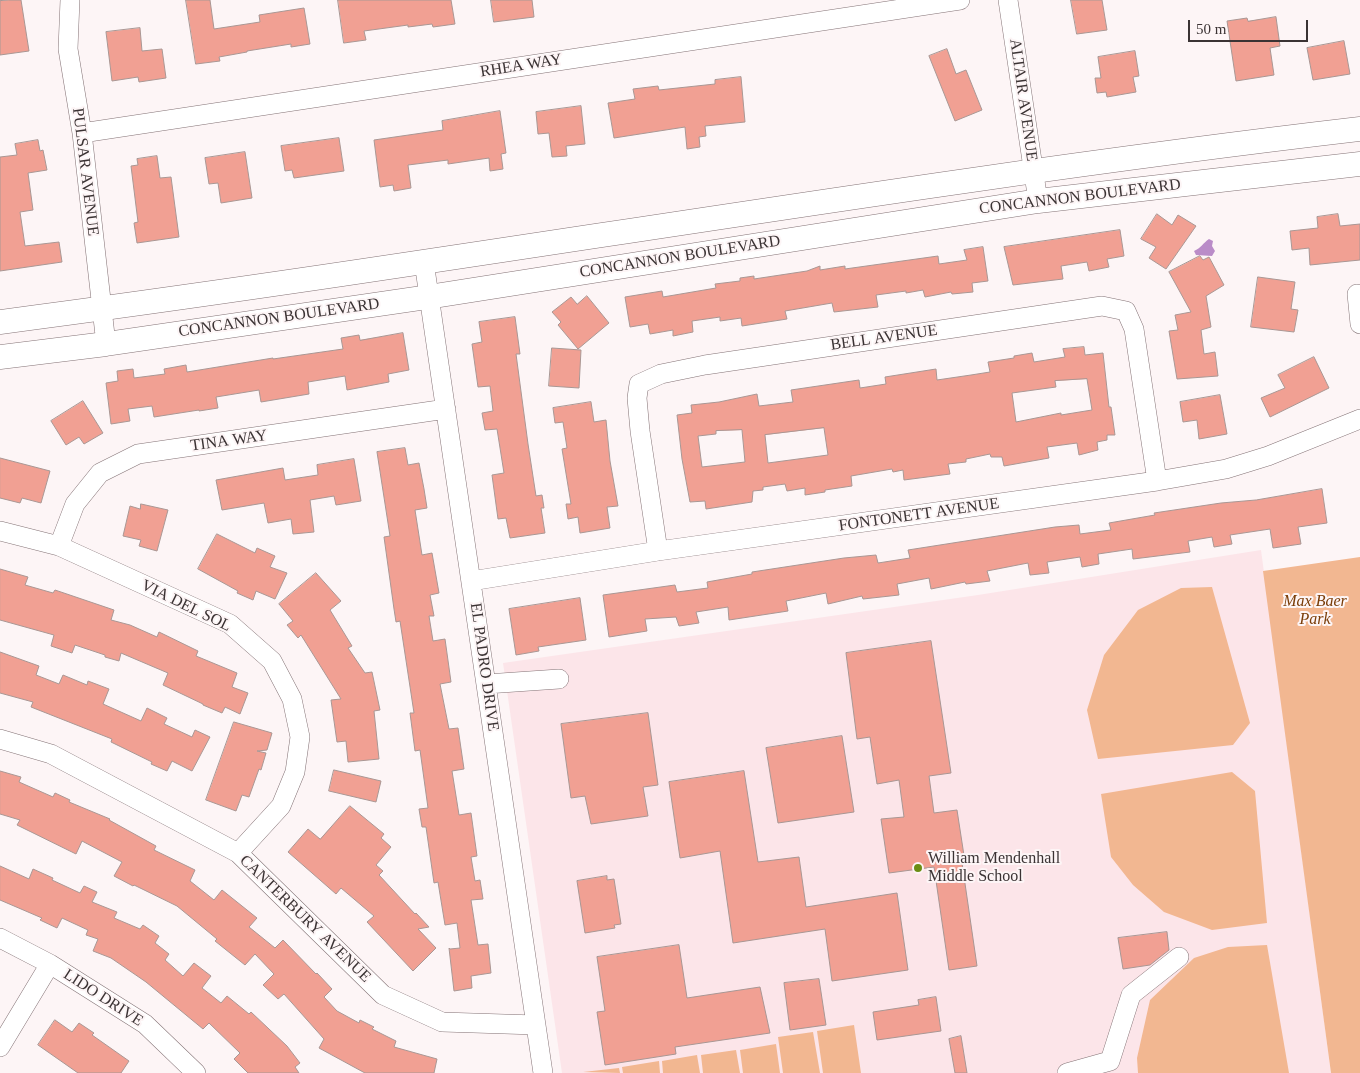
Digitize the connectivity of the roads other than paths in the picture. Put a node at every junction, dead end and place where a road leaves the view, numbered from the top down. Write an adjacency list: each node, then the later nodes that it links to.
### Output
1 (70, 0): 5 (street, PULSAR AVENUE)
2 (960, 0): 5 (street, RHEA WAY)
3 (1008, 0): 7 (street, ALTAIR AVENUE)
4 (1360, 129): 7 (main road, CONCANNON BOULEVARD)
5 (82, 133): 12 (street, PULSAR AVENUE)
6 (1360, 164): 8 (main road, CONCANNON BOULEVARD)
7 (1033, 170): 8 (street, ALTAIR AVENUE); 9 (main road, CONCANNON BOULEVARD)
8 (1038, 201): 11 (main road, CONCANNON BOULEVARD)
9 (424, 262): 11 (street, EL PADRO DRIVE); 12 (main road, CONCANNON BOULEVARD)
10 (1357, 294): 14 (street)
11 (428, 297): 15 (main road, CONCANNON BOULEVARD); 17 (street, EL PADRO DRIVE)
12 (101, 309): 13 (main road, CONCANNON BOULEVARD); 15 (street, PULSAR AVENUE)
13 (0, 322)
14 (1360, 324)
15 (106, 344): 16 (main road, CONCANNON BOULEVARD)
16 (0, 357)
17 (446, 409): 21 (street, TINA WAY); 23 (street, EL PADRO DRIVE)
18 (1360, 419): 19 (street, FONTONETT AVENUE)
19 (1157, 481): 22 (street, FONTONETT AVENUE); 22 (street, BELL AVENUE)
20 (0, 531): 21 (street, VIA DEL SOL)
21 (59, 546): 27 (street, VIA DEL SOL)
22 (658, 551): 23 (street, FONTONETT AVENUE)
23 (471, 581): 25 (street, EL PADRO DRIVE)
24 (559, 679): 25 (street)
25 (486, 684): 31 (street, EL PADRO DRIVE)
26 (0, 739): 27 (street, CANTERBURY AVENUE)
27 (238, 853): 31 (street, CANTERBURY AVENUE)
28 (0, 938): 30 (street, LIDO DRIVE)
29 (1180, 957): 35 (street)
30 (50, 964): 32 (street); 33 (street, LIDO DRIVE)
31 (536, 1025): 34 (street, EL PADRO DRIVE)
32 (0, 1047)
33 (196, 1073)
34 (543, 1073)
35 (1067, 1073)

